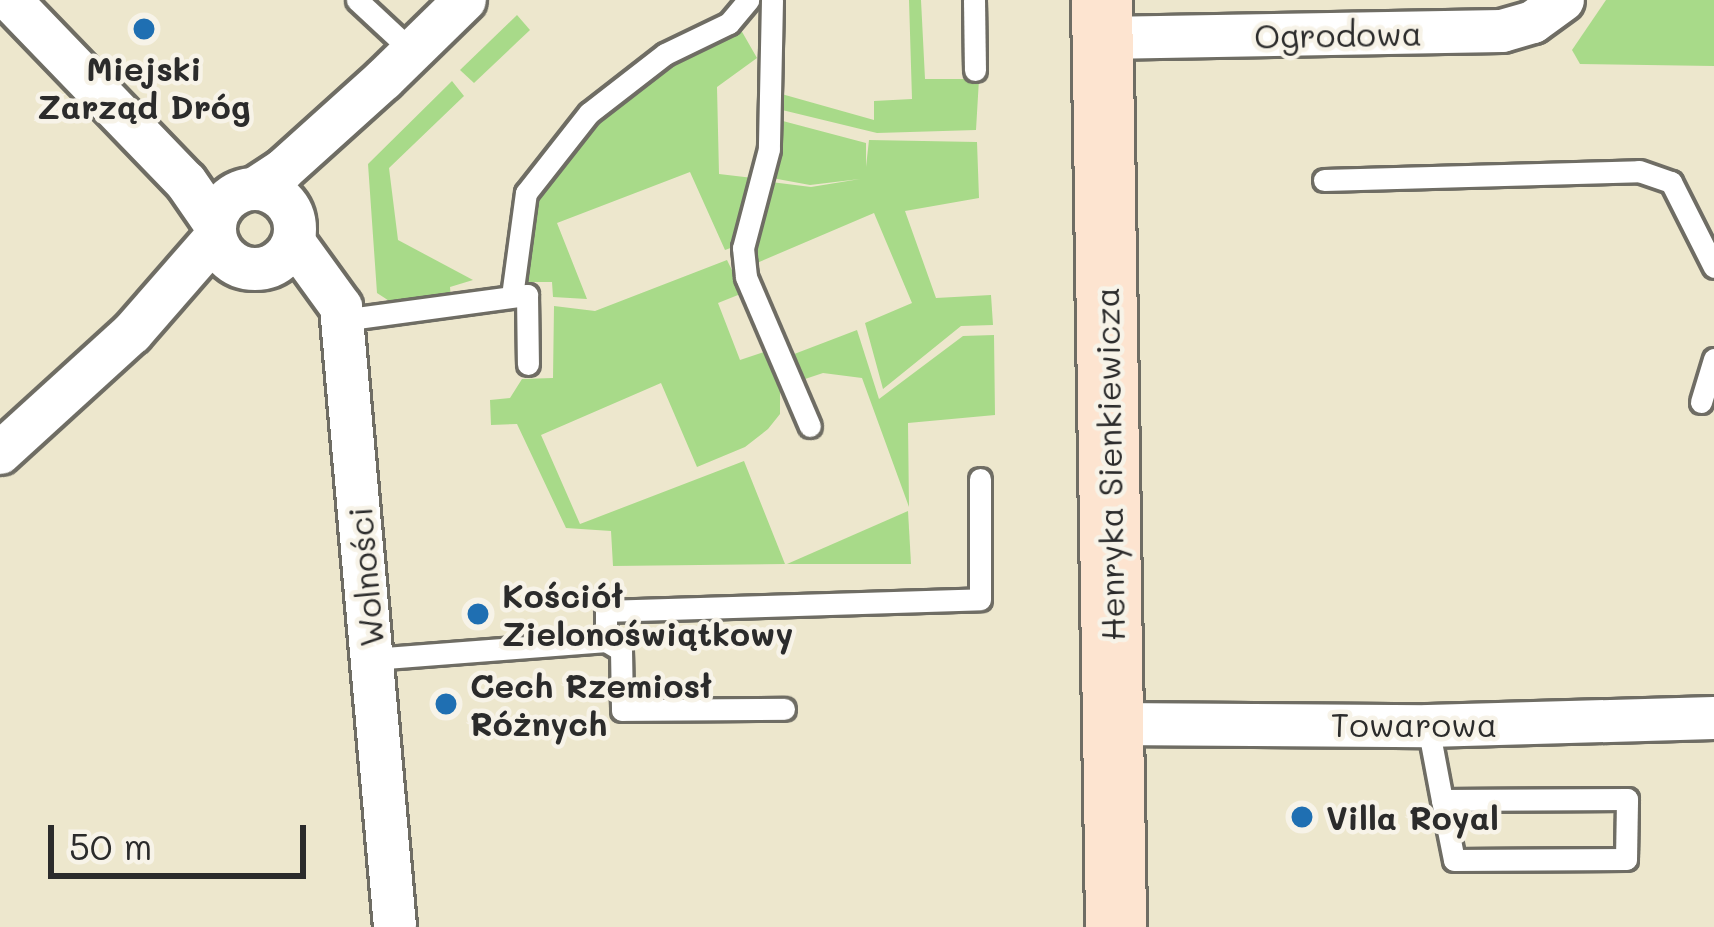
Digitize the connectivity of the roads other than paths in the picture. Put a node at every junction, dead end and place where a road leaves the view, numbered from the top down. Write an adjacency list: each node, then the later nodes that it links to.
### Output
1 (10, 0): 12 (street, Wolności)
2 (357, 0): 9 (lane)
3 (464, 0): 9 (street)
4 (748, 0): 15 (lane)
5 (772, 0): 20 (lane)
6 (974, 0): 10 (lane)
7 (1564, 0): 8 (street, Ogrodowa)
8 (1102, 19): 27 (main road, Henryka Sienkiewicza)
9 (399, 66): 12 (street); 13 (street)
10 (975, 70)
11 (1324, 180): 14 (lane)
12 (233, 222): 13 (street, Wolności); 13 (street); 21 (street)
13 (294, 229): 16 (street, Wolności)
14 (1714, 267)
15 (512, 296): 16 (lane); 18 (lane)
16 (343, 320): 24 (street, Wolności)
17 (1714, 359): 19 (lane)
18 (528, 364)
19 (1701, 401)
20 (810, 426)
21 (0, 453)
22 (980, 479): 23 (lane)
23 (606, 641): 24 (lane); 25 (lane)
24 (372, 659): 30 (street, Wolności)
25 (784, 710)
26 (1714, 718): 28 (street, Towarowa)
27 (1114, 724): 28 (street, Towarowa); 31 (main road, Henryka Sienkiewicza)
28 (1428, 726): 29 (lane)
29 (1442, 800): 29 (lane)
30 (395, 927)
31 (1116, 927)

